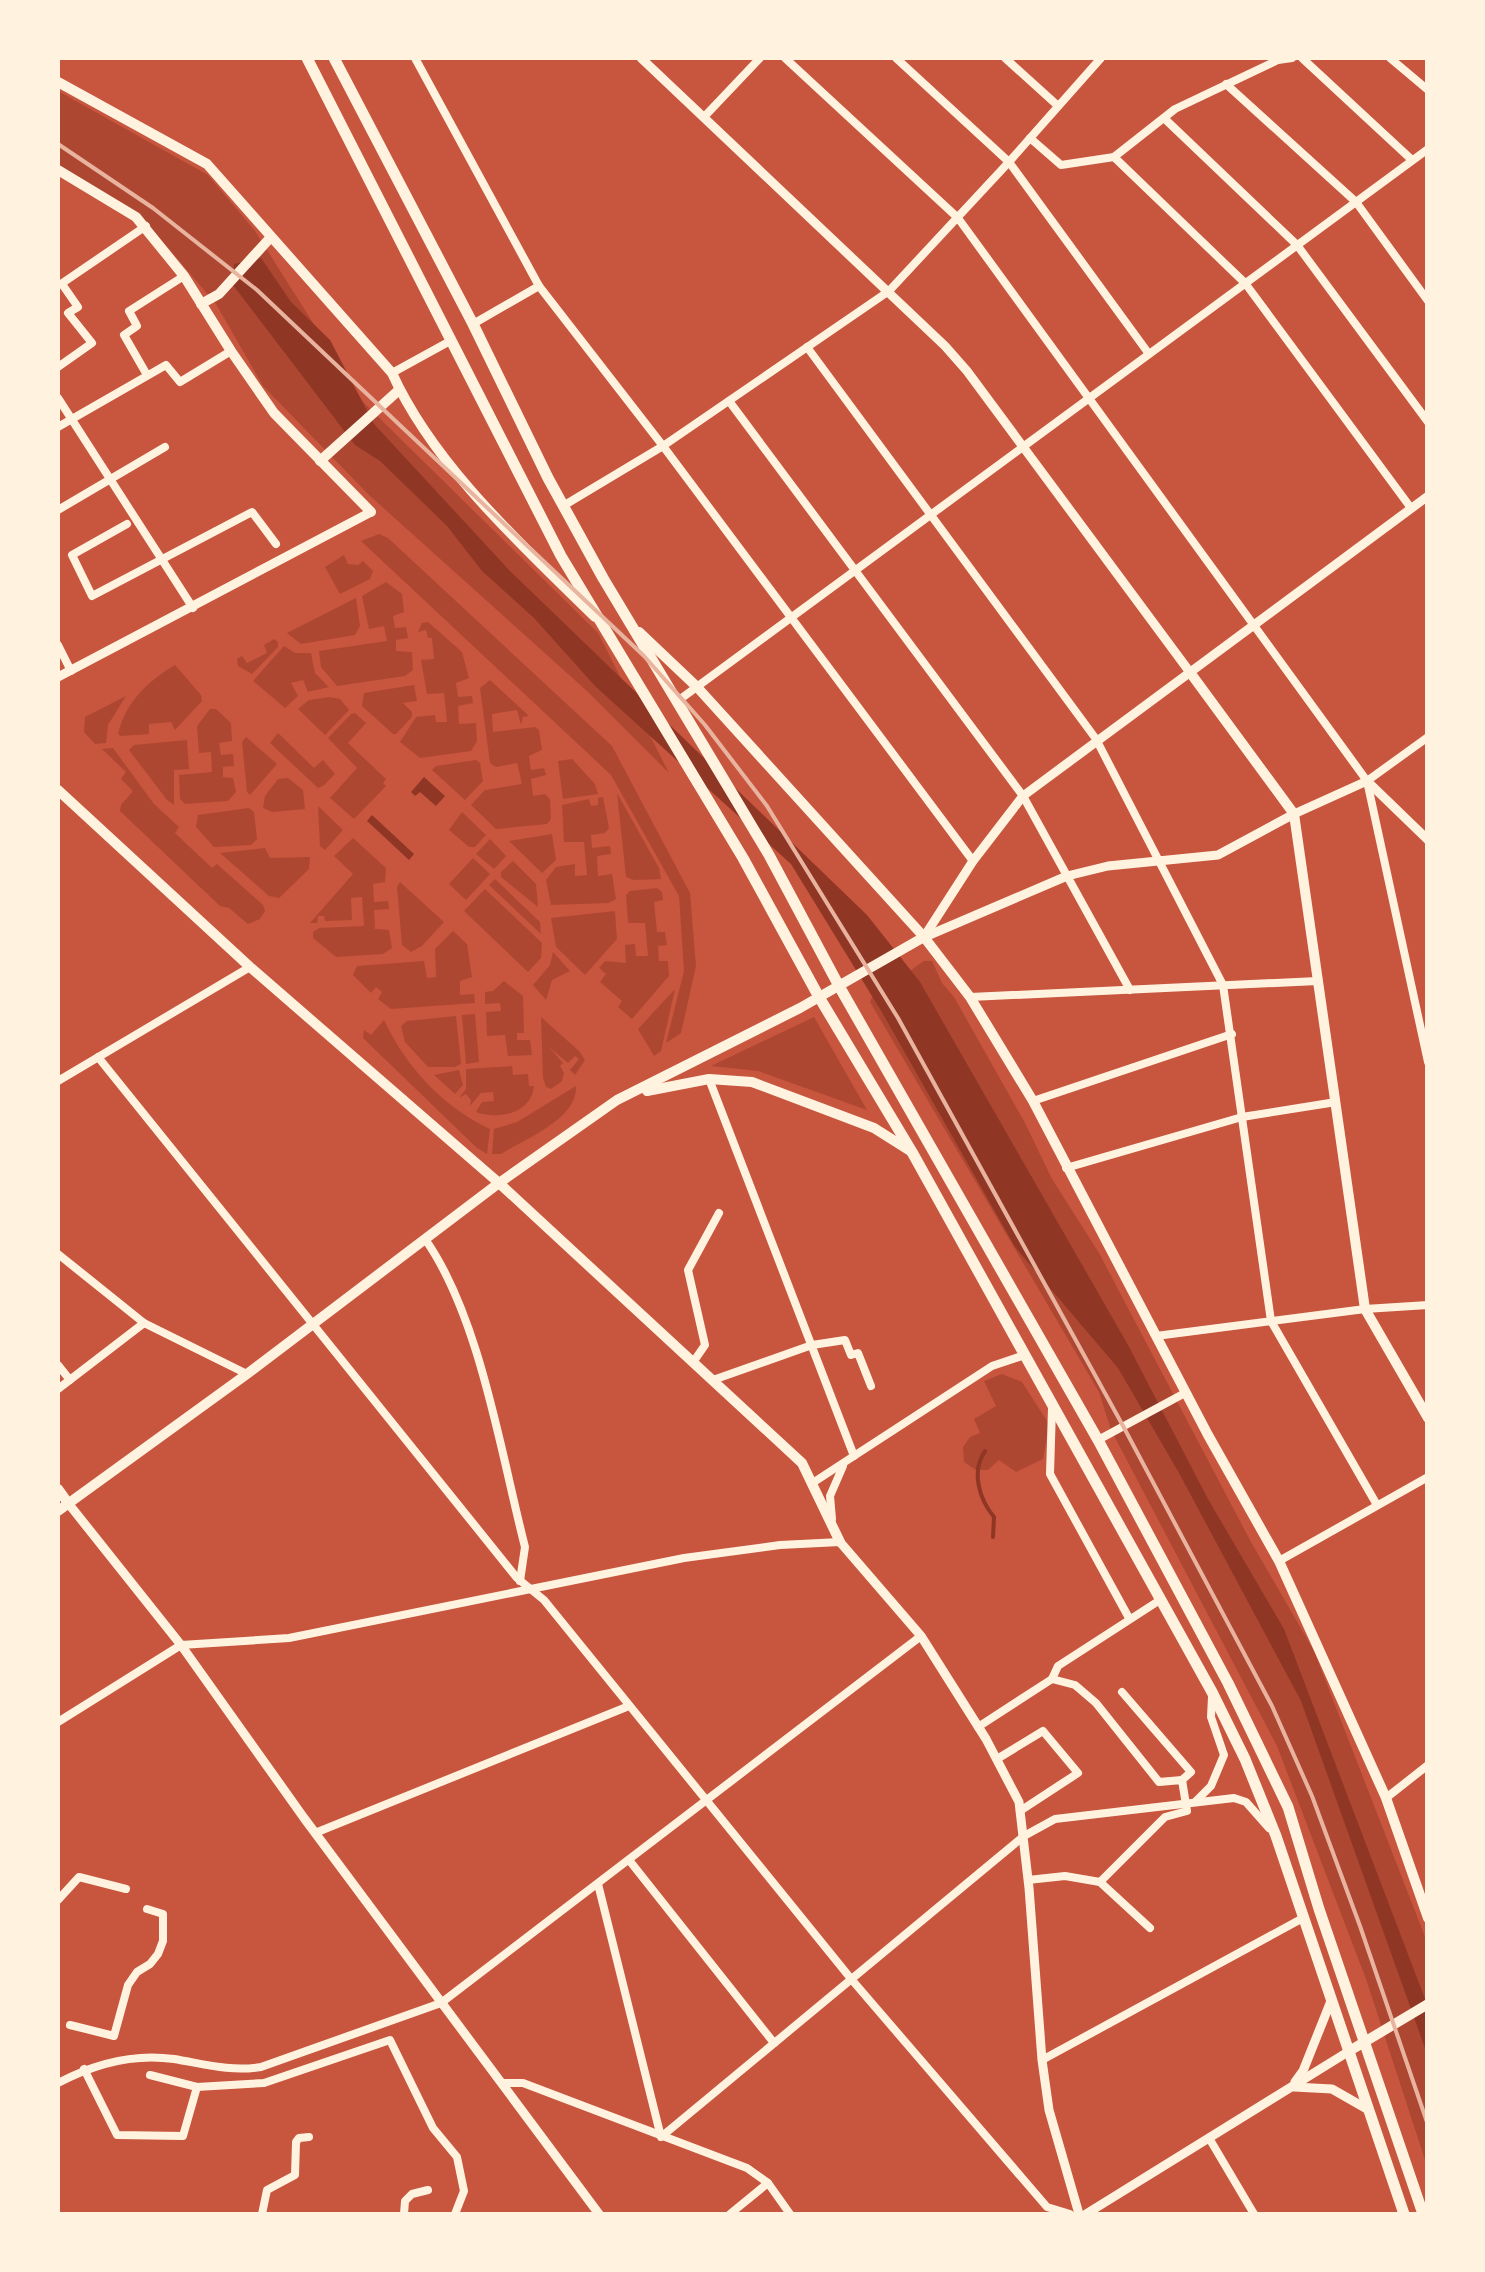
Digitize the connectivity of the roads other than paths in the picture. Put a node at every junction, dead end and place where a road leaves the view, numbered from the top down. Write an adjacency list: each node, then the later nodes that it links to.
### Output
1 (307, 58): 39 (main road)
2 (336, 58): 38 (main road)
3 (415, 58): 34 (street)
4 (640, 58): 18 (street)
5 (760, 58): 18 (street)
6 (785, 58): 27 (street)
7 (896, 58): 24 (street)
8 (1005, 58): 17 (street)
9 (1100, 58): 17 (street)
10 (1292, 58): 13 (street)
11 (1302, 58): 23 (street)
12 (1390, 58): 16 (street)
13 (1277, 59): 15 (street)
14 (58, 82): 29 (main road)
15 (1226, 84): 19 (street); 26 (street)
16 (1428, 90)
17 (1057, 106): 20 (street)
18 (704, 118): 35 (street)
19 (1166, 120): 22 (street); 30 (street)
20 (1030, 138): 22 (street); 24 (street)
21 (1428, 149): 23 (street)
22 (1114, 157): 32 (street)
23 (1412, 160): 26 (street)
24 (1009, 162): 27 (street); 42 (street)
25 (58, 170): 28 (main road)
26 (1356, 202): 30 (street); 36 (street)
27 (958, 218): 35 (street); 48 (street)
28 (146, 226): 31 (main road); 33 (street)
29 (268, 240): 37 (main road); 44 (main road)
30 (1298, 245): 32 (street); 51 (street)
31 (184, 276): 37 (main road); 45 (street)
32 (1245, 283): 42 (street); 60 (street)
33 (60, 285): 43 (street)
34 (539, 286): 38 (street); 53 (street)
35 (889, 291): 40 (street); 54 (street)
36 (1428, 302)
37 (201, 304): 41 (main road)
38 (473, 324): 59 (main road)
39 (452, 340): 44 (street); 72 (main road)
40 (807, 347): 49 (street); 63 (street)
41 (230, 351): 45 (street); 56 (main road)
42 (1149, 354): 48 (street)
43 (58, 367)
44 (392, 373): 46 (main road)
45 (147, 375): 50 (street)
46 (396, 392): 56 (main road); 72 (main road)
47 (58, 398): 50 (street)
48 (1090, 398): 54 (street); 70 (street)
49 (729, 400): 53 (street); 67 (street)
50 (72, 419): 52 (street); 57 (street)
51 (1428, 422)
52 (58, 428)
53 (663, 446): 59 (street); 69 (street)
54 (1023, 447): 63 (street); 75 (street)
55 (165, 448): 57 (street)
56 (325, 457): 62 (main road)
57 (110, 480): 61 (street); 66 (street)
58 (1428, 496): 60 (street)
59 (563, 506): 71 (main road)
60 (1411, 508): 70 (street)
61 (58, 510)
62 (370, 512): 68 (street)
63 (932, 515): 67 (street); 80 (street)
64 (126, 524): 66 (street)
65 (276, 544): 66 (street)
66 (162, 561): 68 (street)
67 (856, 570): 69 (street); 83 (street)
68 (193, 608): 74 (street)
69 (790, 619): 77 (street); 86 (street)
70 (1255, 623): 75 (street); 81 (street)
71 (630, 624): 77 (main road); 78 (main road)
72 (604, 625): 95 (main road)
73 (58, 645): 74 (street)
74 (71, 671): 76 (street)
75 (1189, 671): 80 (street); 84 (main road)
76 (58, 677)
77 (697, 687): 78 (street); 89 (main road)
78 (679, 700): 93 (main road)
79 (1428, 737): 81 (street)
80 (1096, 739): 83 (street); 87 (street)
81 (1367, 781): 84 (street); 85 (street); 98 (street)
82 (58, 790): 90 (main road)
83 (1023, 796): 86 (street); 88 (street)
84 (1294, 814): 87 (street); 91 (main road)
85 (1428, 840)
86 (973, 861): 89 (street)
87 (1159, 861): 88 (street); 92 (street)
88 (1067, 876): 89 (street); 94 (street)
89 (924, 937): 93 (main road); 96 (main road)
90 (250, 967): 99 (street); 109 (main road)
91 (1318, 981): 92 (street); 105 (main road)
92 (1223, 985): 94 (street); 97 (street)
93 (839, 986): 95 (main road); 131 (main road)
94 (1130, 990): 96 (street)
95 (820, 998): 103 (main road); 107 (main road)
96 (970, 998): 104 (main road)
97 (1232, 1034): 104 (street); 106 (street)
98 (1425, 1037): 100 (street)
99 (98, 1057): 102 (street); 117 (street)
100 (1428, 1062)
101 (709, 1079): 103 (main road); 107 (main road); 119 (street)
102 (58, 1081)
103 (617, 1100): 109 (main road)
104 (1033, 1101): 108 (main road)
105 (1336, 1102): 106 (street); 114 (main road)
106 (1242, 1116): 108 (street); 115 (street)
107 (912, 1152): 120 (main road)
108 (1066, 1168): 118 (main road)
109 (498, 1182): 111 (main road); 121 (main road)
110 (719, 1212): 121 (street)
111 (425, 1239): 117 (main road); 145 (street)
112 (58, 1254): 116 (street)
113 (1428, 1305): 114 (street)
114 (1365, 1309): 115 (street); 130 (main road)
115 (1271, 1321): 118 (street); 138 (street)
116 (144, 1323): 123 (street); 124 (street)
117 (312, 1325): 123 (main road); 145 (street)
118 (1156, 1336): 128 (main road)
119 (812, 1345): 125 (street); 126 (street); 132 (street)
120 (1025, 1354): 129 (main road); 132 (street)
121 (694, 1361): 125 (main road)
122 (58, 1366): 124 (street)
123 (247, 1374): 137 (main road)
124 (70, 1380): 127 (street)
125 (713, 1380): 135 (main road)
126 (871, 1386)
127 (58, 1389)
128 (1185, 1393): 131 (street); 144 (main road)
129 (1052, 1404): 147 (main road); 148 (street)
130 (1428, 1418)
131 (1098, 1440): 182 (main road)
132 (854, 1456): 133 (street)
133 (844, 1463): 135 (street); 140 (street)
134 (1428, 1477): 138 (street)
135 (814, 1482): 140 (main road)
136 (58, 1489): 137 (main road)
137 (68, 1503): 139 (main road); 150 (street)
138 (1377, 1505): 144 (street)
139 (58, 1510)
140 (832, 1524): 142 (main road)
141 (722, 1541): 143 (street)
142 (840, 1542): 143 (street); 149 (street)
143 (724, 1553): 146 (street)
144 (1278, 1560): 160 (main road)
145 (520, 1581): 146 (street)
146 (530, 1590): 150 (street); 154 (street)
147 (1160, 1600): 148 (street); 153 (main road)
148 (1129, 1618): 151 (street)
149 (922, 1636): 156 (street); 161 (street)
150 (180, 1645): 155 (street); 164 (street)
151 (1052, 1679): 156 (street); 159 (street)
152 (1122, 1692): 159 (street)
153 (1212, 1692): 162 (street); 166 (main road)
154 (629, 1706): 161 (street); 164 (street)
155 (58, 1722)
156 (978, 1726): 157 (street)
157 (997, 1759): 163 (street); 163 (street)
158 (1428, 1765): 160 (street)
159 (1182, 1780): 162 (street)
160 (1386, 1798): 175 (main road)
161 (707, 1800): 167 (street); 177 (street)
162 (1190, 1802): 165 (street); 166 (street); 169 (street)
163 (1020, 1811): 165 (street)
164 (314, 1833): 179 (street)
165 (1024, 1836): 168 (street); 177 (street)
166 (1276, 1836): 174 (main road)
167 (629, 1860): 170 (street); 183 (street)
168 (1028, 1880): 169 (street); 185 (street)
169 (1100, 1882): 176 (street)
170 (598, 1884): 179 (street); 193 (street)
171 (126, 1889): 172 (street)
172 (58, 1900)
173 (147, 1908): 181 (street)
174 (1302, 1918): 178 (main road); 185 (street)
175 (1428, 1918)
176 (1150, 1928)
177 (852, 1980): 183 (street); 205 (street)
178 (1332, 1998): 184 (main road); 191 (street)
179 (441, 2003): 186 (street); 189 (street)
180 (1428, 2004): 182 (main road)
181 (70, 2025)
182 (1366, 2040): 184 (main road); 209 (main road)
183 (774, 2043): 193 (street)
184 (1351, 2050): 191 (street); 192 (main road)
185 (1042, 2060): 206 (street)
186 (84, 2070): 188 (street); 190 (street)
187 (150, 2075): 190 (street)
188 (58, 2083)
189 (502, 2083): 193 (street); 198 (street)
190 (197, 2087): 201 (street)
191 (1291, 2087): 192 (street); 195 (street)
192 (1372, 2114): 208 (main road)
193 (661, 2136): 196 (street)
194 (309, 2137): 199 (street)
195 (1209, 2138): 206 (street); 207 (street)
196 (768, 2183): 203 (street); 204 (street)
197 (428, 2190): 200 (street)
198 (597, 2212): 202 (street)
199 (262, 2214)
200 (404, 2214)
201 (455, 2214)
202 (583, 2214)
203 (730, 2214)
204 (790, 2214)
205 (1070, 2214)
206 (1083, 2214)
207 (1254, 2214)
208 (1404, 2214)
209 (1424, 2214)

